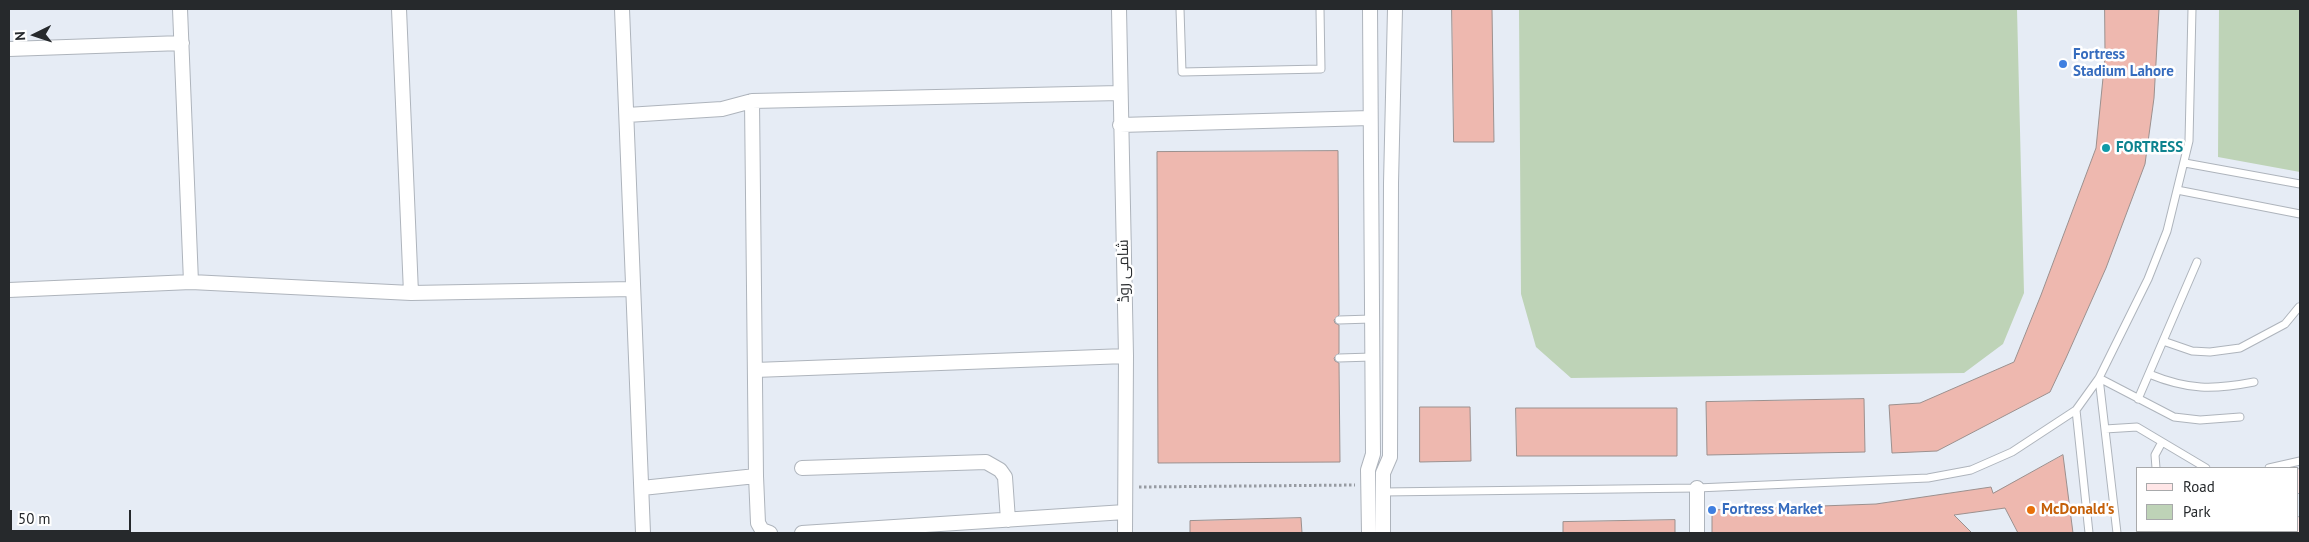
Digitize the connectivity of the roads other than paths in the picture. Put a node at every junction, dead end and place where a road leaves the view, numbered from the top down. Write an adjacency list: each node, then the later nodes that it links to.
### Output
1 (180, 9): 10 (street)
2 (399, 9): 27 (street)
3 (622, 9): 14 (street)
4 (1118, 9): 12 (street, شامی روڈ)
5 (1180, 9): 6 (lane)
6 (1320, 9)
7 (1370, 9): 15 (street)
8 (1395, 9): 19 (street)
9 (2192, 9): 17 (lane)
10 (182, 43): 11 (street); 24 (street)
11 (9, 49)
12 (1120, 93): 13 (street); 16 (street, شامی روڈ)
13 (752, 101): 14 (street); 35 (street)
14 (627, 114): 25 (street)
15 (1370, 118): 16 (street); 18 (street)
16 (1120, 124): 32 (street, شامی روڈ)
17 (2185, 163): 20 (lane); 21 (lane)
18 (1370, 183): 19 (street); 29 (street)
19 (1391, 183): 52 (street)
20 (2300, 184)
21 (2177, 190): 22 (lane); 37 (lane)
22 (2300, 214)
23 (2197, 262): 31 (lane)
24 (191, 282): 26 (street); 27 (street)
25 (632, 289): 27 (street); 50 (street)
26 (9, 290)
27 (410, 293)
28 (2299, 307): 31 (lane)
29 (1371, 319): 30 (lane); 33 (street)
30 (1339, 320)
31 (2163, 342): 36 (lane)
32 (1126, 356): 35 (street); 53 (street, شامی روڈ)
33 (1372, 357): 34 (lane); 60 (street)
34 (1339, 358)
35 (755, 370): 49 (street)
36 (2149, 374): 38 (lane); 39 (lane)
37 (2099, 378): 39 (lane); 40 (lane); 42 (lane)
38 (2254, 382)
39 (2138, 399): 41 (lane)
40 (2076, 410): 51 (lane); 63 (lane)
41 (2240, 417)
42 (2105, 429): 43 (lane); 64 (lane)
43 (2162, 442): 45 (lane); 46 (lane)
44 (2300, 461): 47 (lane)
45 (2156, 467)
46 (2204, 467)
47 (2273, 467)
48 (802, 468): 54 (street)
49 (756, 476): 50 (street); 56 (street)
50 (642, 488): 55 (street)
51 (1697, 488): 52 (lane); 62 (street)
52 (1383, 492): 61 (street)
53 (1125, 512): 54 (street); 59 (street, شامی روڈ)
54 (1008, 520): 58 (street)
55 (643, 533)
56 (770, 533)
57 (802, 533): 58 (street)
58 (819, 533)
59 (1126, 533)
60 (1369, 533)
61 (1383, 533)
62 (1697, 533)
63 (2089, 533)
64 (2117, 533)

